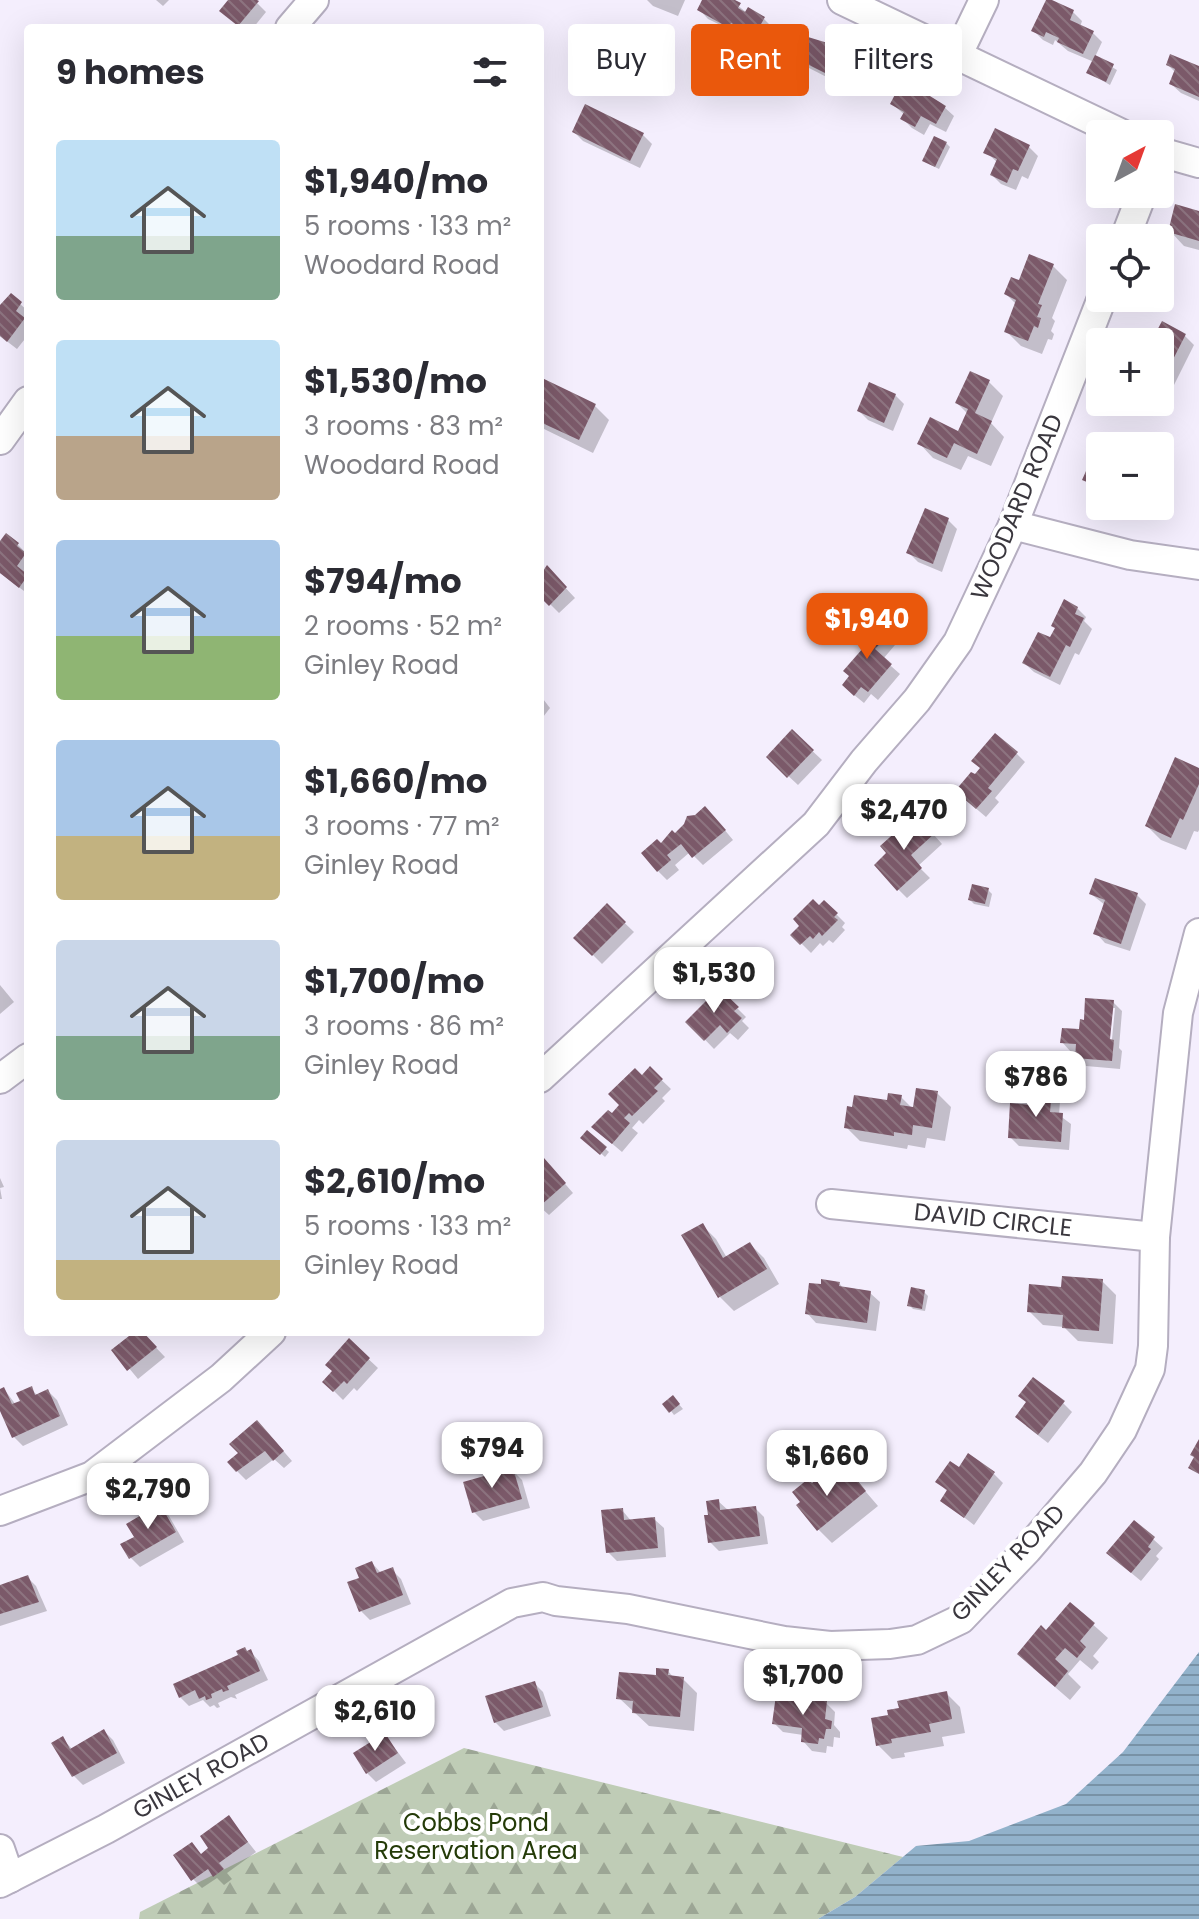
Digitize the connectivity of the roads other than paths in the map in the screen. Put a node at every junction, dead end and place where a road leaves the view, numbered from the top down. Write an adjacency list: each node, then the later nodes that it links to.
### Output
1 (842, 0): 3 (street)
2 (984, 0): 4 (street)
3 (891, 24)
4 (962, 46)
5 (962, 58): 6 (street)
6 (1092, 120)
7 (1174, 156): 8 (street)
8 (1199, 163)
9 (1097, 312): 12 (street, WOODARD ROAD)
10 (24, 407): 11 (street)
11 (0, 440)
12 (1013, 525): 13 (street); 16 (street, WOODARD ROAD)
13 (1199, 565)
14 (1199, 933): 19 (street, GINLEY ROAD)
15 (24, 1061): 17 (street)
16 (544, 1074)
17 (0, 1079)
18 (831, 1204): 19 (street, DAVID CIRCLE)
19 (1155, 1237): 23 (street, GINLEY ROAD)
20 (267, 1336): 21 (street)
21 (0, 1511)
22 (0, 1849): 23 (street)
23 (5, 1880)

